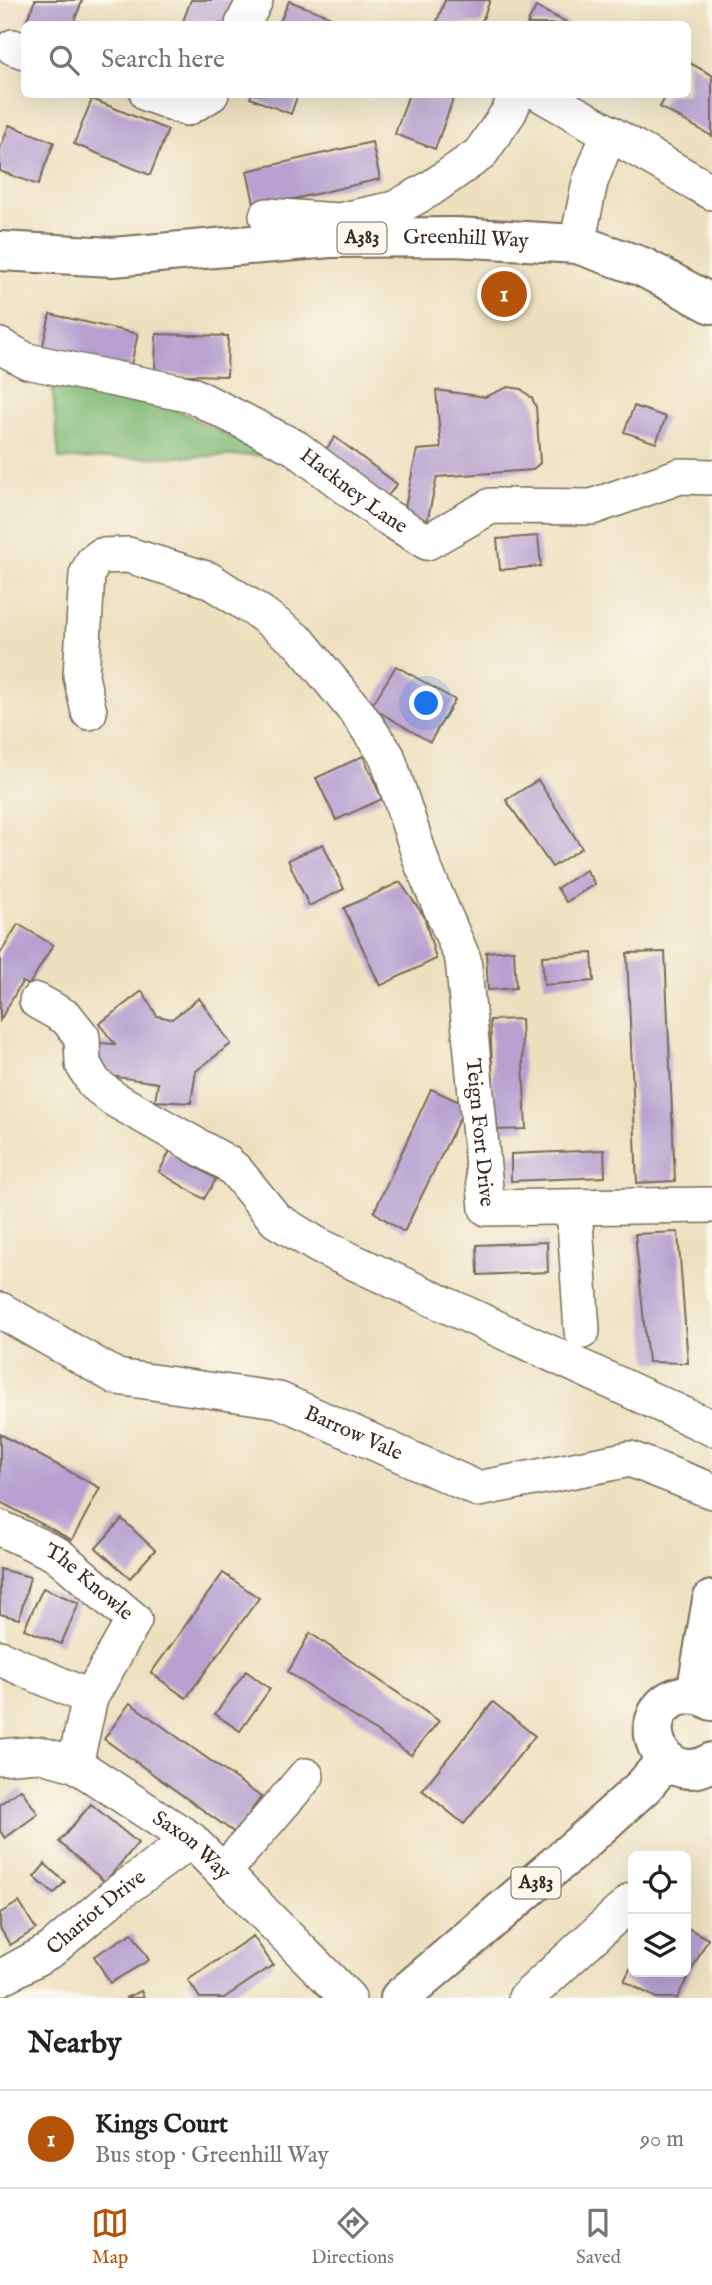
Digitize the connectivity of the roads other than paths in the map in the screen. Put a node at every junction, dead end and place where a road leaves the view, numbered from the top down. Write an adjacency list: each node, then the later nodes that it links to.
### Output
1 (255, 0): 2 (street)
2 (244, 21)
3 (159, 98): 4 (street)
4 (204, 98)
5 (515, 98): 9 (street)
6 (548, 98): 7 (street)
7 (609, 134): 8 (street); 10 (street)
8 (712, 192)
9 (267, 216)
10 (578, 244): 11 (main road, Greenhill Way / A383); 12 (main road, Greenhill Way / A383)
11 (0, 251)
12 (712, 304)
13 (0, 346): 14 (street, Hackney Lane)
14 (712, 477)
15 (89, 712): 18 (street, Teign Fort Drive)
16 (37, 1001): 21 (street)
17 (712, 1205): 18 (street, Teign Fort Drive)
18 (574, 1207): 20 (street)
19 (0, 1310): 22 (street, Barrow Vale)
20 (582, 1331)
21 (712, 1428)
22 (712, 1491)
23 (0, 1528): 26 (street, The Knowle)
24 (712, 1600): 27 (main road)
25 (0, 1658): 26 (street)
26 (90, 1698): 31 (street, The Knowle)
27 (704, 1698): 29 (main road)
28 (0, 1757): 31 (street, Saxon Way)
29 (666, 1760): 30 (main road); 38 (main road, A383)
30 (712, 1762)
31 (75, 1764): 33 (street, Saxon Way)
32 (306, 1776): 34 (street)
33 (191, 1840): 34 (street, Saxon Way); 36 (street, Chariot Drive)
34 (225, 1871): 37 (street, Saxon Way)
35 (628, 1905): 39 (street)
36 (0, 1978)
37 (348, 1998)
38 (400, 1998)
39 (526, 1998)

